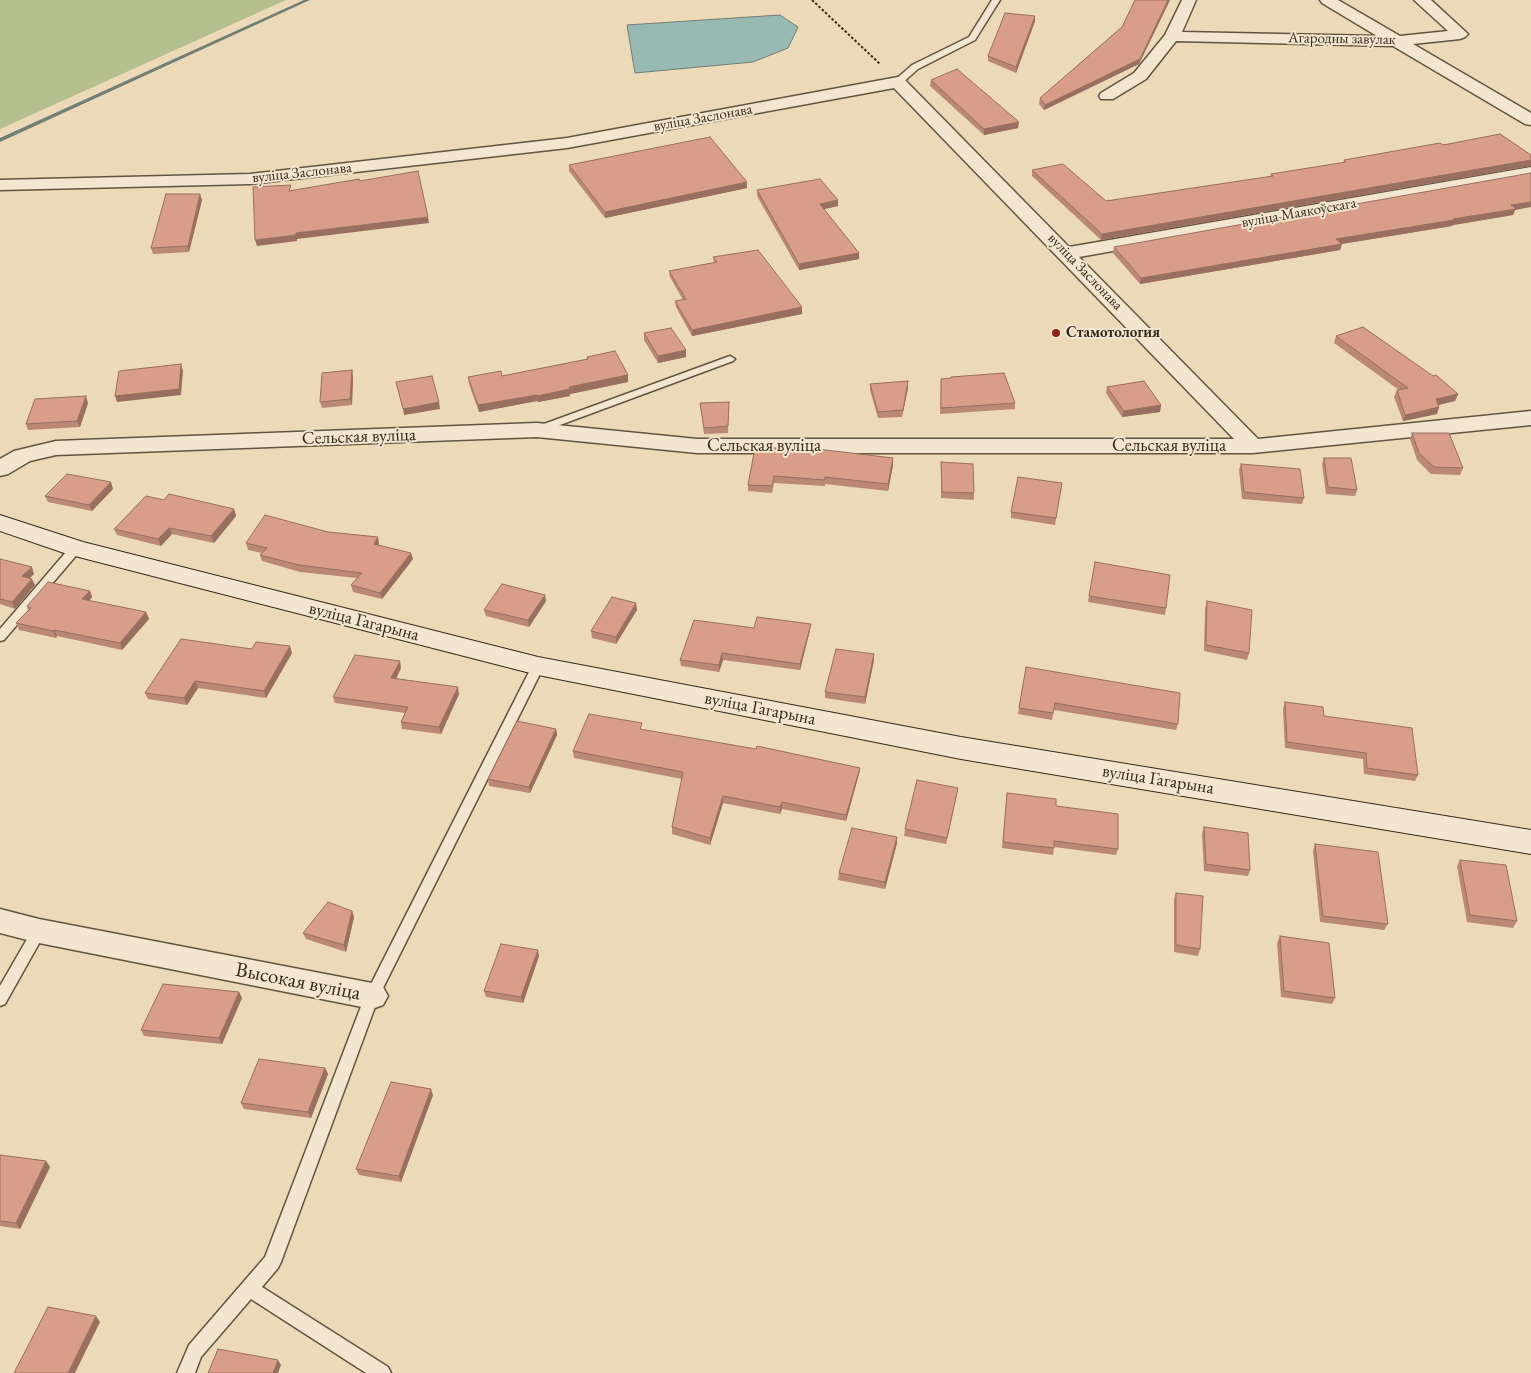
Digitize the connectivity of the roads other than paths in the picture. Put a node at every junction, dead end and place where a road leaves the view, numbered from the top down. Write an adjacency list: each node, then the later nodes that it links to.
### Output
1 (996, 0): 7 (lane)
2 (1188, 0): 5 (street)
3 (1327, 0): 6 (street)
4 (1421, 0): 6 (street, Агародны завулак)
5 (1172, 36): 6 (street, Агародны завулак); 8 (street)
6 (1398, 41): 9 (street)
7 (898, 82): 11 (street, вуліца Заслонава); 12 (street, вуліца Заслонава)
8 (1106, 96)
9 (1531, 120)
10 (1531, 172): 12 (street, вуліца Маякоўскага)
11 (0, 185)
12 (1067, 254): 16 (street, вуліца Заслонава)
13 (730, 359): 15 (lane)
14 (1531, 418): 16 (street, Сельская вуліца)
15 (537, 430): 16 (street, Сельская вуліца); 17 (street, Сельская вуліца)
16 (1253, 446)
17 (0, 469)
18 (0, 523): 19 (street, вуліца Гагарына)
19 (76, 548): 20 (lane); 21 (street, вуліца Гагарына)
20 (0, 637)
21 (538, 666): 22 (street, вуліца Гагарына); 25 (lane)
22 (1531, 842)
23 (0, 921): 24 (street, Высокая вуліца)
24 (39, 931): 25 (street, Высокая вуліца); 26 (lane)
25 (372, 996): 27 (lane, Высокая вуліца)
26 (0, 1000)
27 (250, 1289): 28 (lane, Высокая вуліца); 29 (lane)
28 (186, 1373)
29 (382, 1373)

